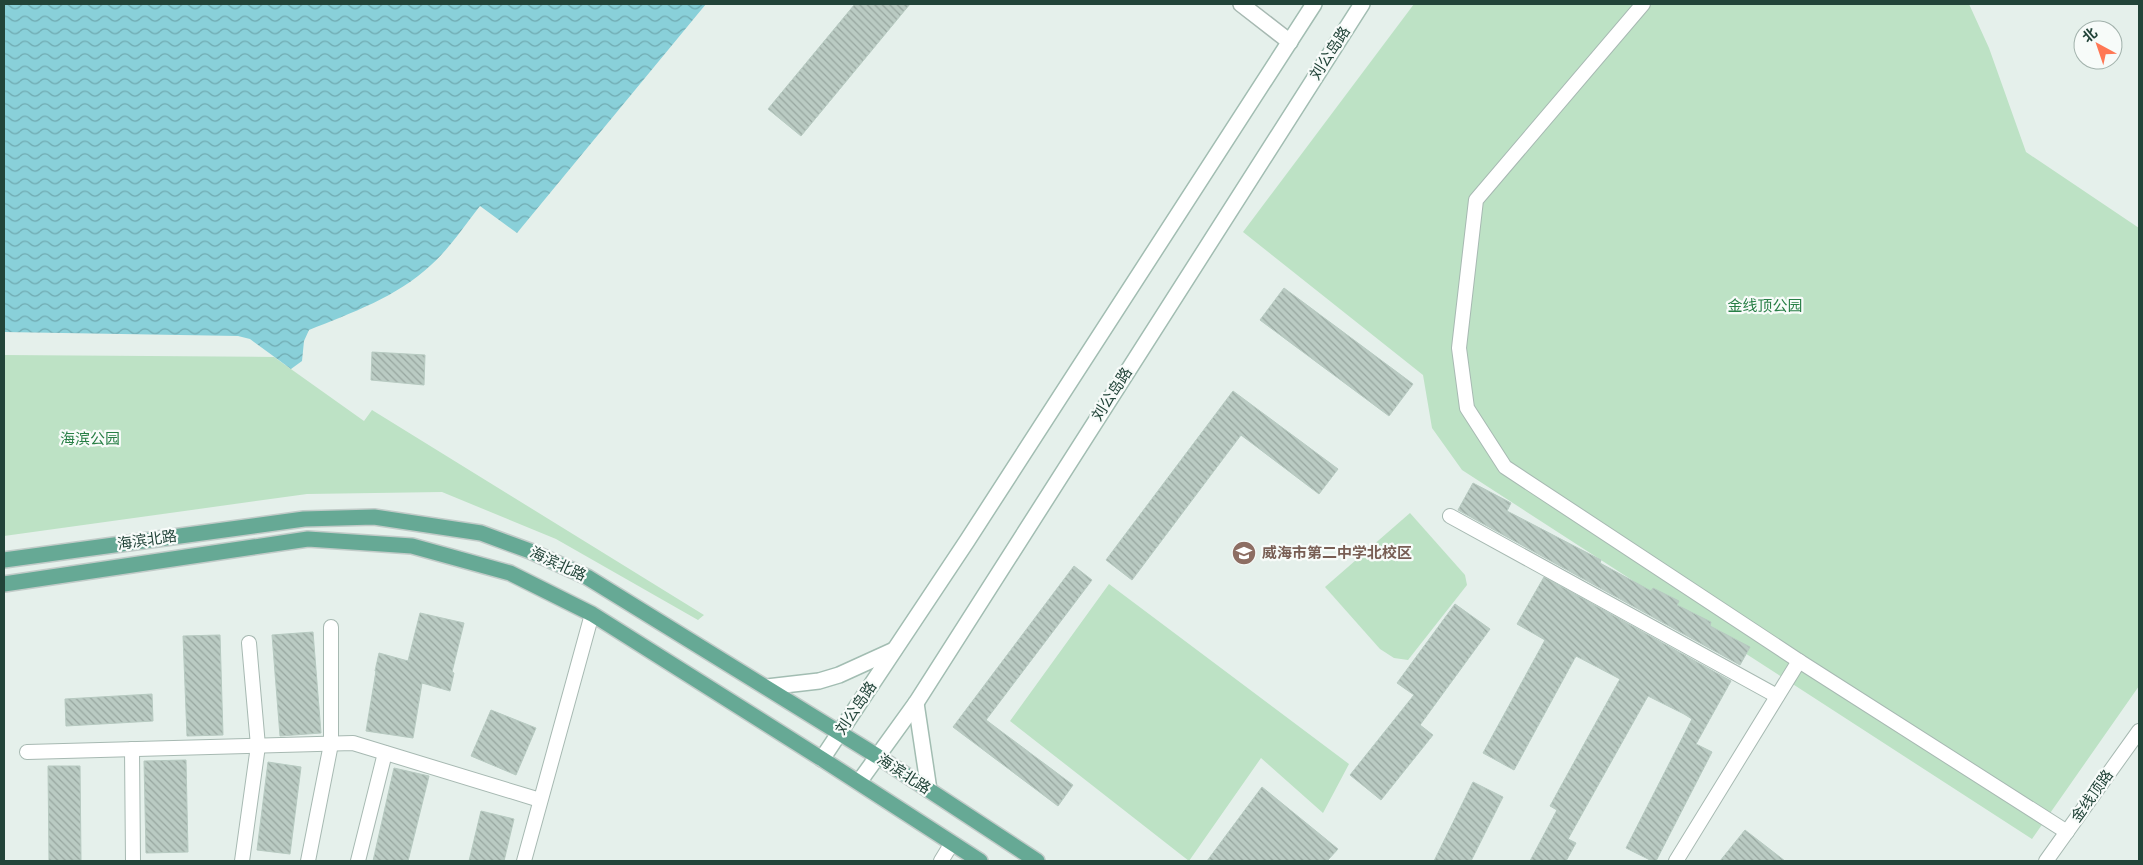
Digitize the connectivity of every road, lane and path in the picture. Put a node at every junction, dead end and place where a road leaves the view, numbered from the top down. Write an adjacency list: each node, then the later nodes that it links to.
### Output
1 (1241, 4): 5 (main road)
2 (1314, 4): 5 (main road, 刘公岛路)
3 (1362, 4): 16 (main road, 刘公岛路)
4 (1643, 4): 13 (street)
5 (1290, 42): 12 (main road, 刘公岛路)
6 (1450, 516): 15 (street)
7 (4, 560): 14 (main road, 海滨北路)
8 (4, 584): 9 (main road, 海滨北路)
9 (592, 614): 25 (main road, 海滨北路); 28 (street)
10 (331, 626): 19 (street)
11 (249, 644): 20 (street)
12 (896, 650): 14 (main road); 18 (main road, 刘公岛路)
13 (1799, 661): 15 (street); 29 (street)
14 (766, 687): 18 (main road, 海滨北路)
15 (1777, 696): 39 (street)
16 (916, 703): 24 (main road, 刘公岛路); 27 (main road)
17 (2139, 731): 29 (street, 金线顶路)
18 (839, 732): 24 (main road, 海滨北路); 25 (main road, 刘公岛路)
19 (331, 744): 20 (street); 23 (street); 33 (street)
20 (258, 746): 21 (street); 32 (street)
21 (132, 749): 22 (street); 31 (street)
22 (27, 752)
23 (385, 752): 28 (street); 34 (street)
24 (877, 756): 26 (main road, 刘公岛路); 27 (main road, 海滨北路)
25 (822, 759): 26 (main road, 海滨北路)
26 (859, 782): 30 (main road, 海滨北路)
27 (929, 790): 38 (main road, 海滨北路)
28 (540, 800): 35 (street)
29 (2067, 832): 40 (street, 金线顶路)
30 (952, 843): 36 (street); 37 (main road, 海滨北路)
31 (133, 861)
32 (242, 861)
33 (308, 861)
34 (358, 861)
35 (524, 861)
36 (941, 861)
37 (980, 861)
38 (1037, 861)
39 (1676, 861)
40 (2046, 861)

